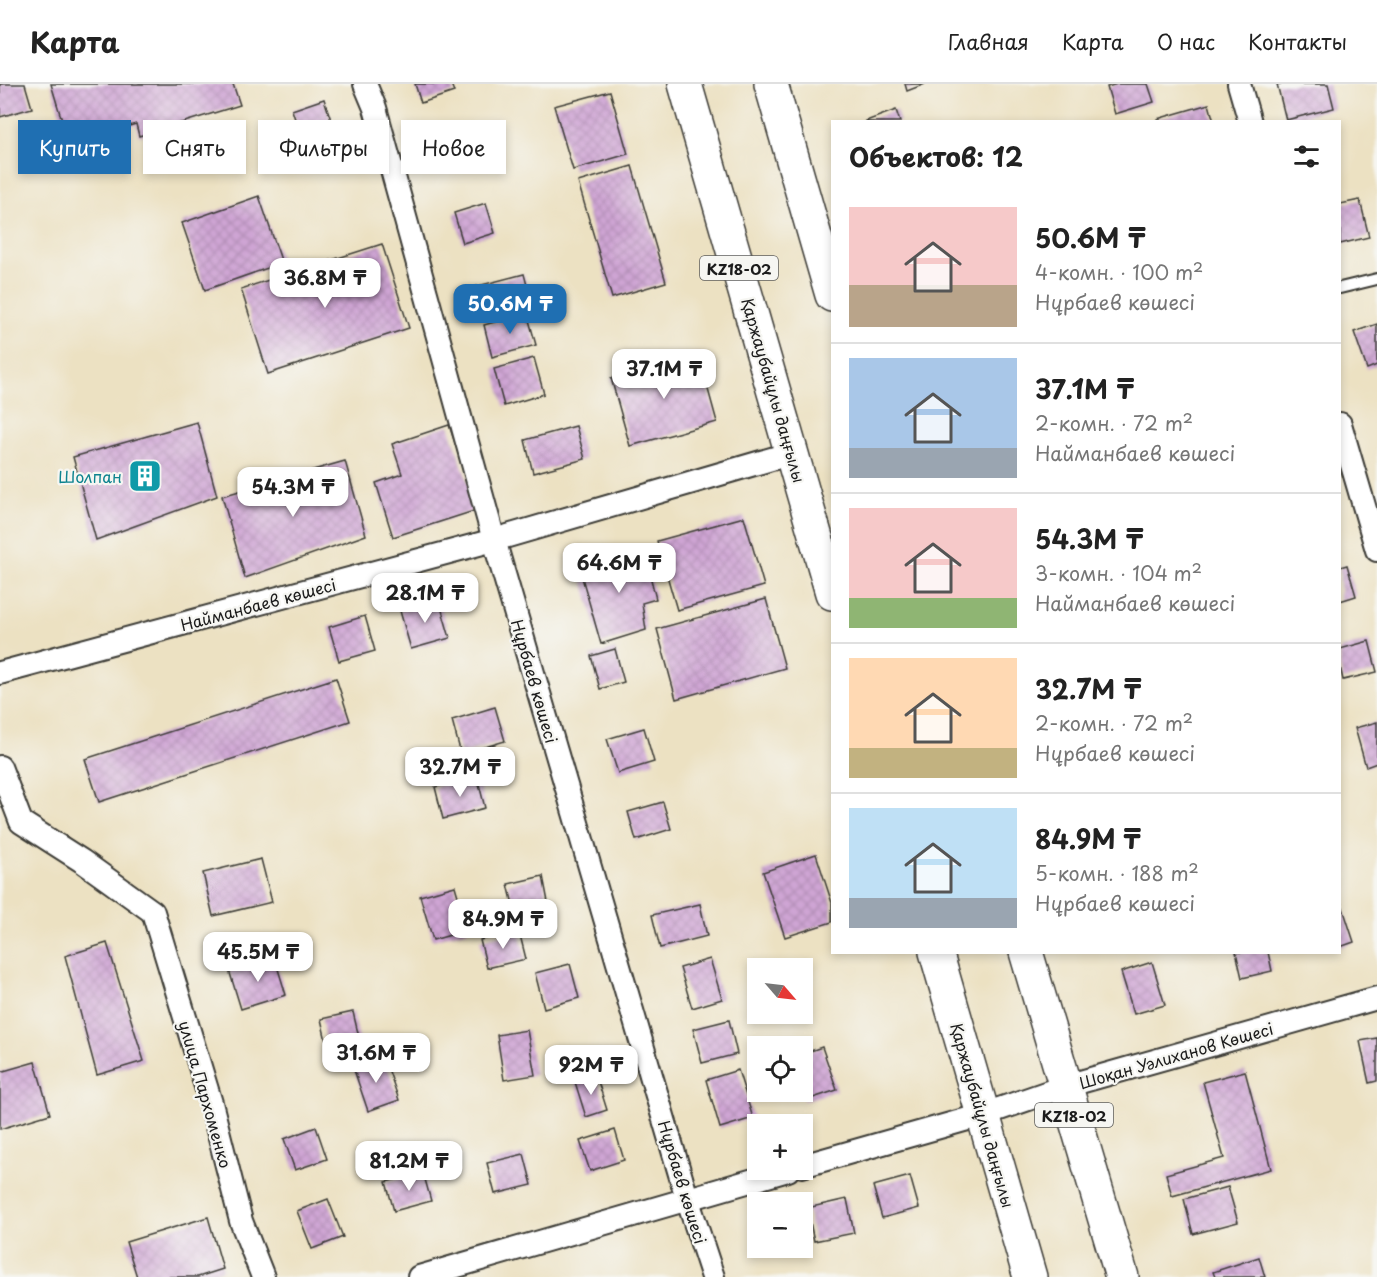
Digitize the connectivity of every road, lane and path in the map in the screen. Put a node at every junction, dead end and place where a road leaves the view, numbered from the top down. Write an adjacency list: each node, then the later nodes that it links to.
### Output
1 (365, 84): 11 (street, Нұрбаев көшесі)
2 (685, 84): 10 (highway, Қаржаубайұлы даңғылы / KZ18-02)
3 (771, 84): 8 (highway)
4 (1239, 84): 5 (street)
5 (1249, 120)
6 (1377, 279): 7 (lane)
7 (1341, 288)
8 (831, 292)
9 (1341, 427): 12 (street)
10 (792, 453): 11 (street, Найманбаев көшесі); 13 (highway, Қаржаубайұлы даңғылы / KZ18-02)
11 (494, 540): 14 (street, Найманбаев көшесі); 23 (street, Нұрбаев көшесі)
12 (1377, 550)
13 (831, 590)
14 (0, 674)
15 (0, 767): 24 (street, улица Пархоменко)
16 (937, 954): 20 (highway, Қаржаубайұлы даңғылы)
17 (1027, 954): 19 (highway, KZ18-02)
18 (1377, 998): 19 (street, Шоқан Уәлиханов Көшесі)
19 (1066, 1086): 20 (street, Шоқан Уәлиханов Көшесі); 28 (highway, KZ18-02)
20 (982, 1115): 21 (street, Шоқан Уәлиханов Көшесі); 27 (highway, Қаржаубайұлы даңғылы)
21 (813, 1163)
22 (752, 1180): 23 (street)
23 (687, 1198): 25 (street); 26 (street, Нұрбаев көшесі)
24 (263, 1277)
25 (419, 1277)
26 (713, 1277)
27 (1030, 1277)
28 (1122, 1277)

